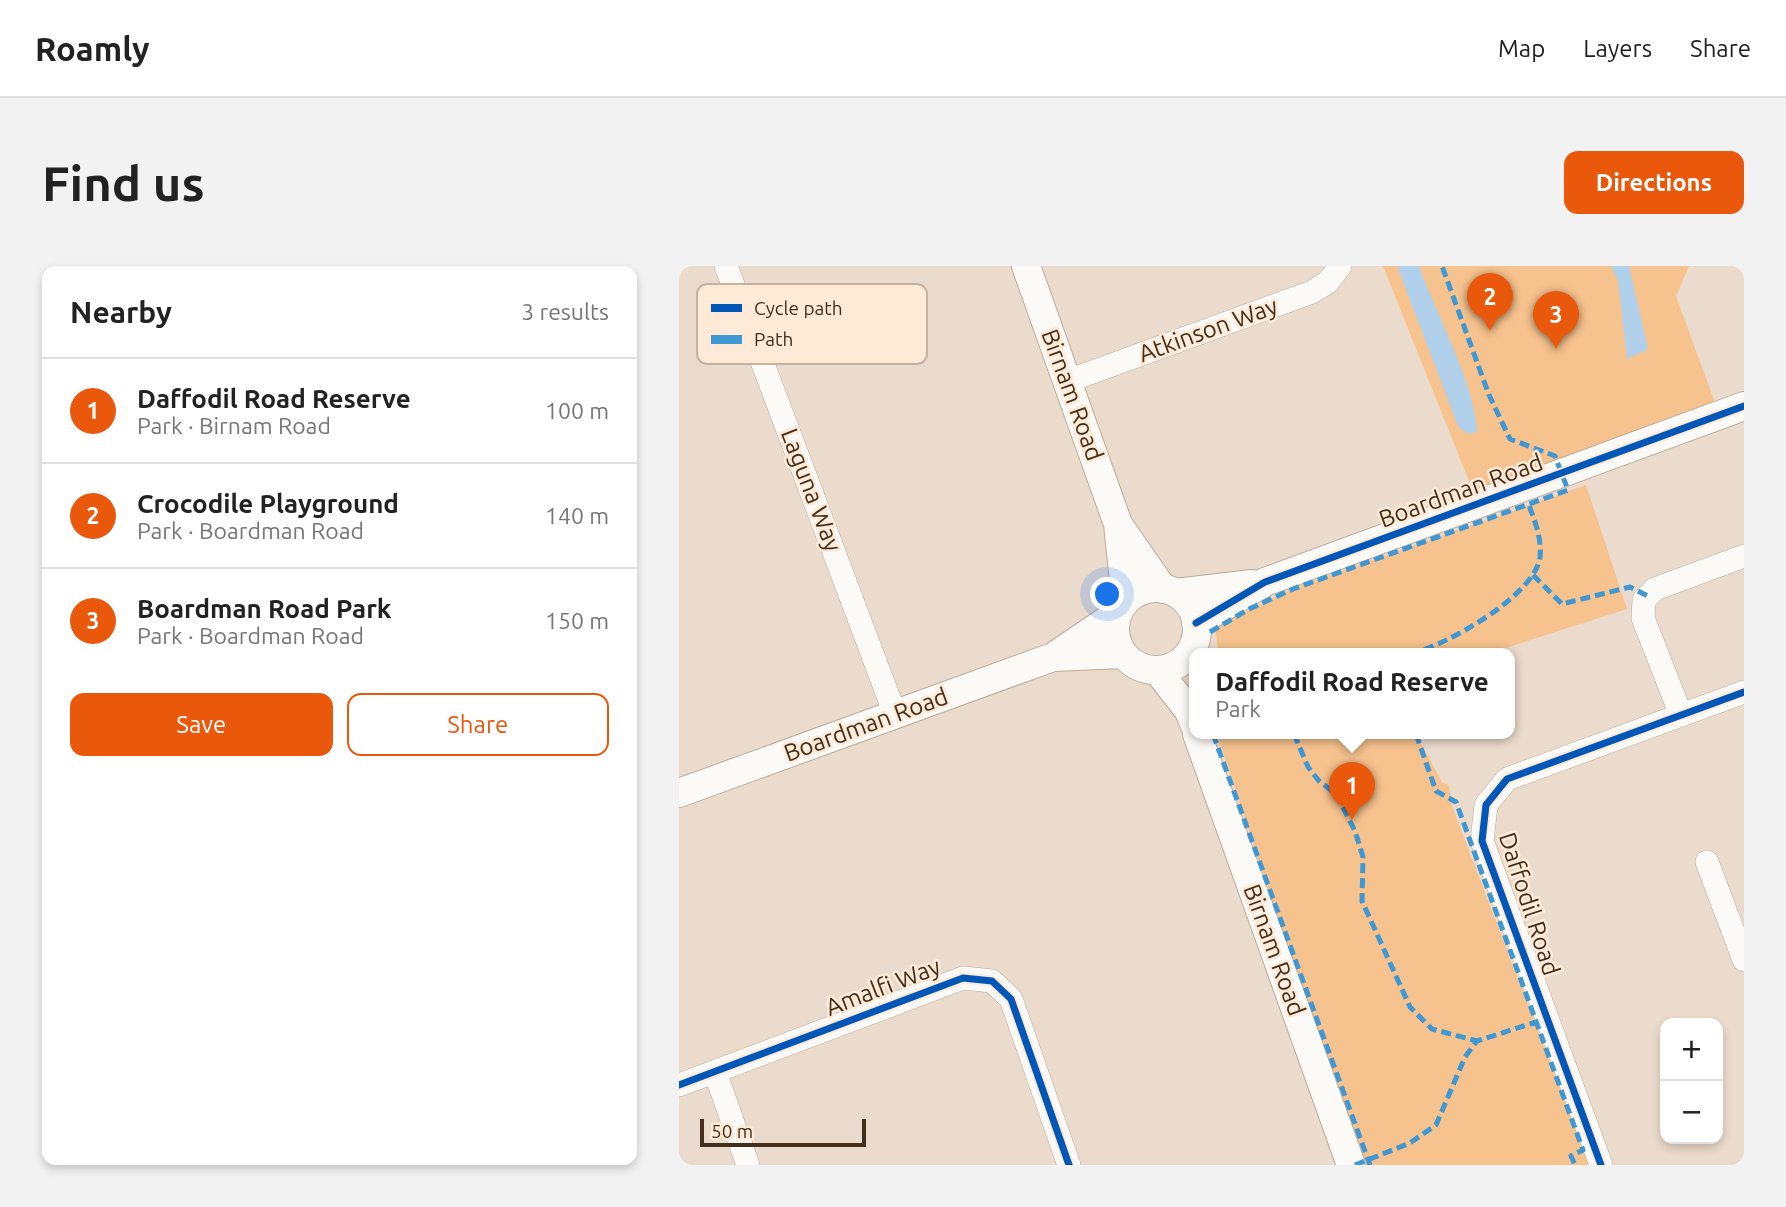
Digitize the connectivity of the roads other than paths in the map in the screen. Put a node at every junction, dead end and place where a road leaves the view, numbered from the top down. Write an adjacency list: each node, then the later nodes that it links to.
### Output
1 (726, 266): 4 (street, Laguna Way)
2 (1026, 266): 6 (street, Birnam Road)
3 (1340, 266): 6 (street, Atkinson Way)
4 (733, 284)
5 (763, 364): 20 (street, Laguna Way)
6 (1068, 381): 8 (street, Birnam Road)
7 (1744, 406): 10 (street, Boardman Road)
8 (1118, 524): 11 (street, Birnam Road); 12 (street, Birnam Road)
9 (1744, 556): 21 (street)
10 (1265, 582): 11 (street, Boardman Road); 13 (street, Boardman Road)
11 (1170, 591): 12 (street, Boardman Road); 13 (street)
12 (1122, 607): 16 (street); 17 (street, Boardman Road)
13 (1196, 623): 14 (street)
14 (1191, 648)
15 (1189, 652): 18 (street)
16 (1123, 654): 17 (street, Boardman Road); 18 (street, Boardman Road)
17 (1053, 657): 20 (street, Boardman Road)
18 (1157, 670): 22 (street, Birnam Road)
19 (1744, 692): 21 (street, Daffodil Road)
20 (895, 714): 24 (street, Boardman Road)
21 (1681, 715): 32 (street, Daffodil Road)
22 (1189, 717)
23 (1199, 739): 31 (street, Birnam Road)
24 (679, 793)
25 (1707, 862): 26 (street)
26 (1744, 960)
27 (715, 1072): 28 (street, Amalfi Way); 29 (street); 30 (street, Amalfi Way)
28 (679, 1085)
29 (748, 1165)
30 (1069, 1165)
31 (1351, 1165)
32 (1601, 1165)

